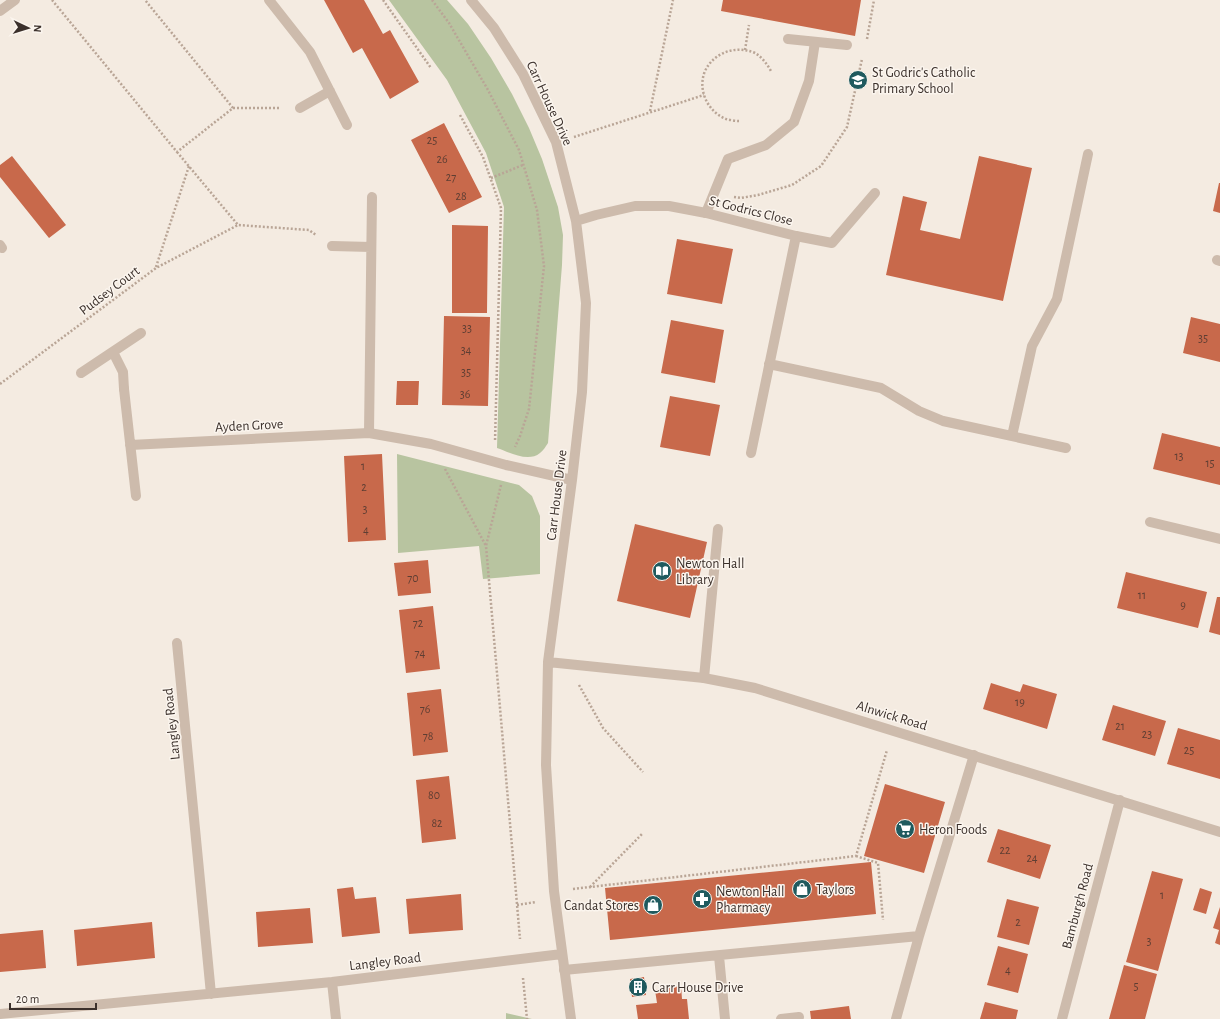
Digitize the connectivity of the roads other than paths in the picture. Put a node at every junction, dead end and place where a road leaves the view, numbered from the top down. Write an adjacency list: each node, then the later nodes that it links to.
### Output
1 (15, 0): 4 (street)
2 (269, 0): 8 (street)
3 (471, 0): 15 (street, Carr House Drive)
4 (0, 11)
5 (788, 39): 6 (street)
6 (815, 42): 7 (street); 14 (street)
7 (847, 45)
8 (330, 91): 9 (street); 10 (street)
9 (300, 108)
10 (347, 125)
11 (1088, 154): 24 (street)
12 (875, 193): 16 (street)
13 (372, 197): 18 (street)
14 (706, 213): 15 (street, St Godrics Close); 16 (street, St Godrics Close)
15 (576, 221): 28 (street, Carr House Drive)
16 (796, 236): 21 (street, St Godrics Close)
17 (332, 246): 18 (street)
18 (371, 247): 23 (street)
19 (141, 333): 20 (street)
20 (114, 352): 22 (street); 25 (street)
21 (770, 364): 24 (street); 27 (street, St Godrics Close)
22 (81, 373)
23 (369, 433): 25 (street, Ayden Grove); 28 (street, Ayden Grove)
24 (1012, 436): 26 (street)
25 (130, 444): 29 (street)
26 (1066, 448)
27 (751, 453)
28 (572, 480): 34 (street, Carr House Drive)
29 (136, 496)
30 (1150, 522): 32 (street)
31 (718, 529): 35 (street)
32 (1220, 539)
33 (177, 643): 44 (street, Langley Road)
34 (548, 662): 35 (street, Alnwick Road); 40 (street, Carr House Drive)
35 (704, 678): 36 (street, Alnwick Road)
36 (974, 755): 37 (street, Alnwick Road); 39 (street)
37 (1120, 800): 38 (street, Alnwick Road); 52 (street, Bamburgh Road)
38 (1220, 832)
39 (919, 936): 41 (street); 51 (street)
40 (562, 954): 42 (street, Carr House Drive); 43 (street, Langley Road)
41 (719, 956): 42 (street); 49 (street)
42 (564, 970): 48 (street, Carr House Drive)
43 (332, 982): 44 (street, Langley Road); 47 (street)
44 (211, 994): 45 (street, Langley Road)
45 (0, 1014)
46 (799, 1017): 50 (street)
47 (336, 1019)
48 (570, 1019)
49 (725, 1019)
50 (781, 1019)
51 (896, 1019)
52 (1062, 1019)

